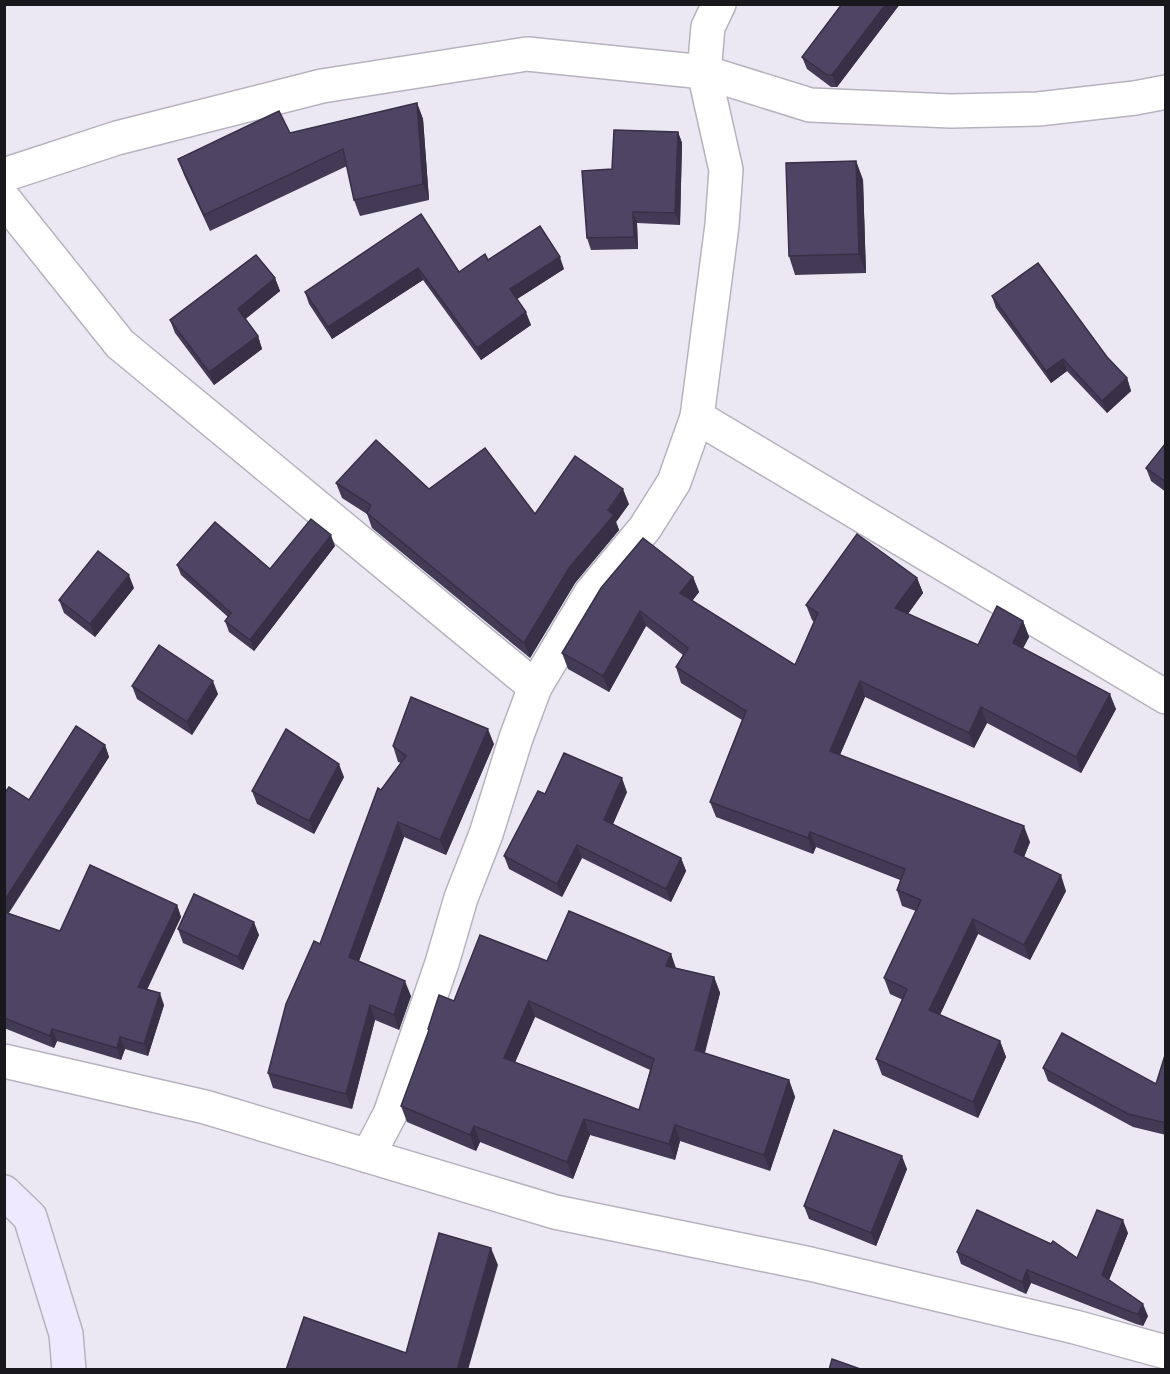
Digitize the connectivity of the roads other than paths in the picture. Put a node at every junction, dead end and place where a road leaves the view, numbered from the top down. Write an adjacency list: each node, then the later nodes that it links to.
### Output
1 (719, 4): 2 (street)
2 (704, 72): 3 (street); 4 (street); 6 (street)
3 (1166, 92)
4 (4, 175)
5 (4, 200): 7 (street)
6 (697, 417): 7 (street); 8 (street)
7 (535, 687): 10 (street)
8 (1166, 697)
9 (4, 1061): 10 (street)
10 (368, 1156): 12 (street)
11 (4, 1192): 13 (street)
12 (1166, 1352)
13 (69, 1370)

